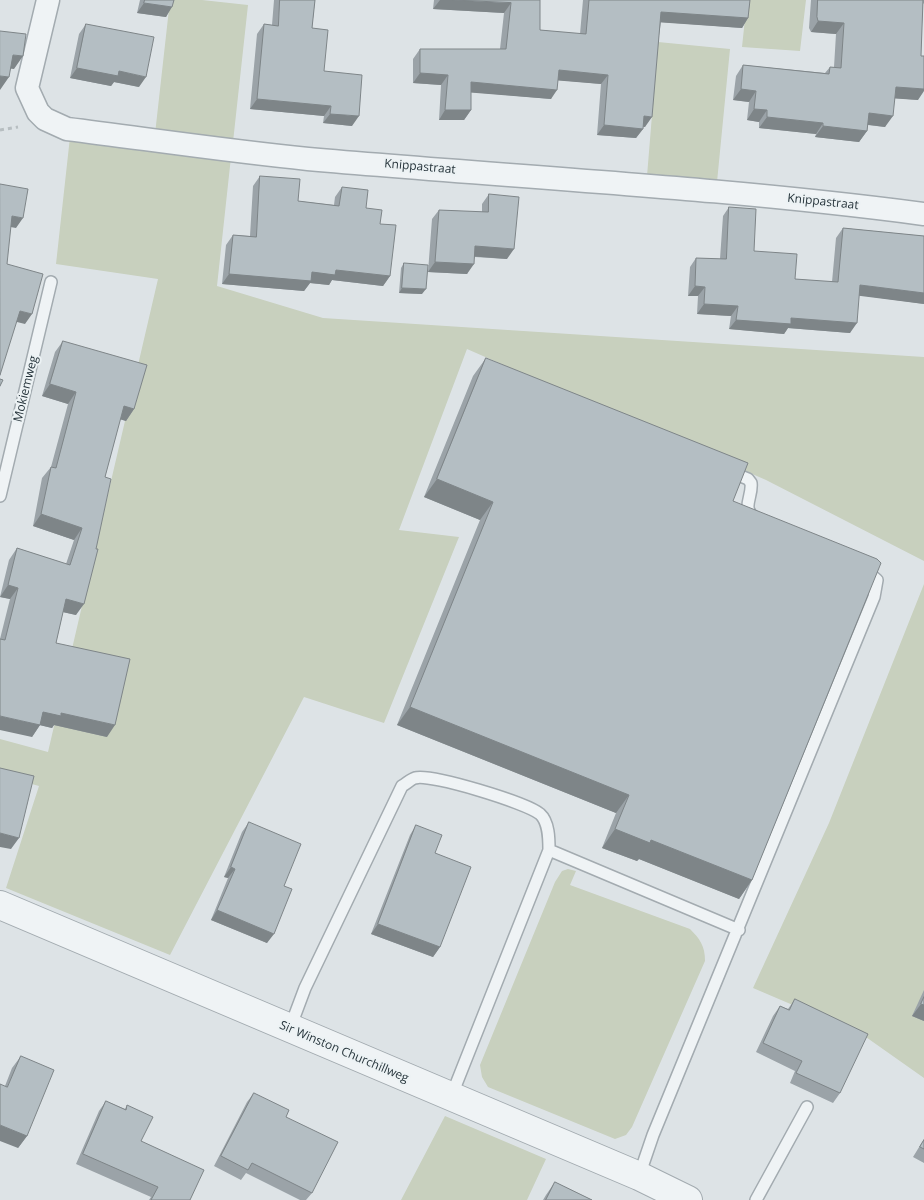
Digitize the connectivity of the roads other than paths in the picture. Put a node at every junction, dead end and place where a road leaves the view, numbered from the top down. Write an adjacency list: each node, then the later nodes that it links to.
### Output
1 (48, 0): 2 (street, Knippastraat)
2 (924, 214)
3 (51, 282): 5 (lane, Mokiemweg)
4 (722, 468): 6 (lane)
5 (0, 496)
6 (770, 525)
7 (850, 562): 10 (lane)
8 (549, 850): 10 (lane); 11 (lane); 12 (lane)
9 (0, 905): 11 (street, Sir Winston Churchillweg)
10 (739, 930): 14 (lane)
11 (290, 1029): 12 (street, Sir Winston Churchillweg)
12 (452, 1097): 14 (street, Sir Winston Churchillweg)
13 (807, 1107): 16 (lane)
14 (639, 1176): 15 (street, Sir Winston Churchillweg)
15 (688, 1200)
16 (756, 1200)

